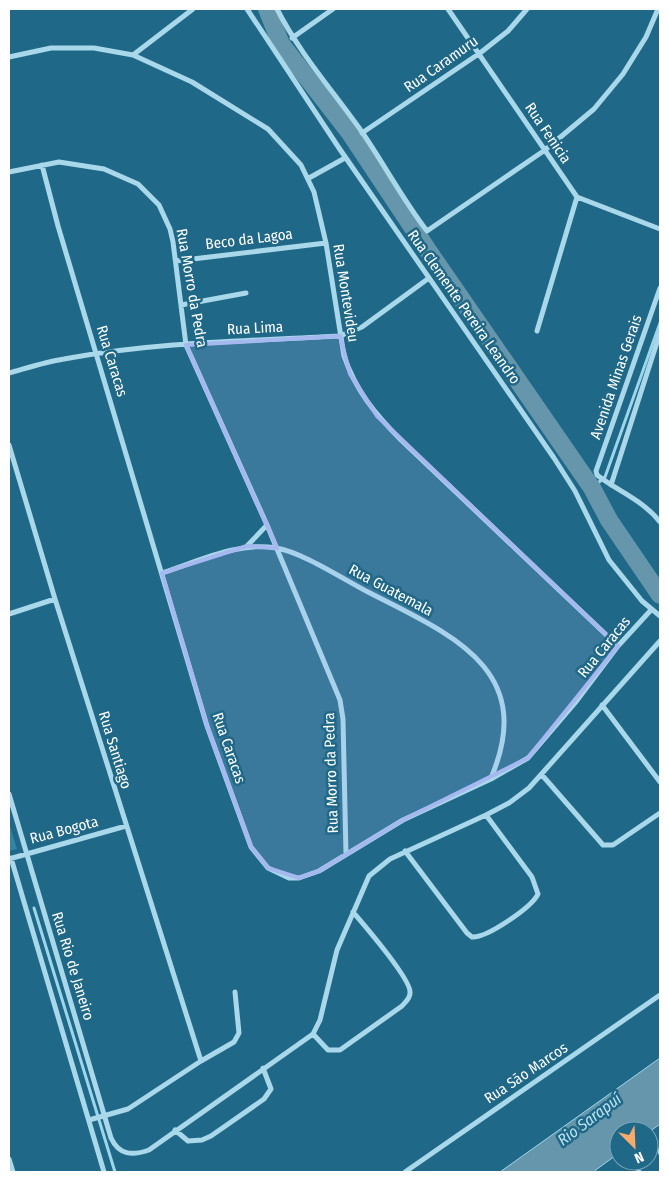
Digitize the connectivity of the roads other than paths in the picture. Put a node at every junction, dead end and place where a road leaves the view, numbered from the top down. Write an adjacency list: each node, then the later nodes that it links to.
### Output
1 (193, 9): 10 (street)
2 (248, 9): 14 (street, Rua Clemente Pereira Leandro)
3 (277, 9): 8 (street)
4 (333, 9): 8 (street)
5 (448, 9): 9 (street, Rua Fenicia)
6 (527, 9): 9 (street, Rua Caramuru)
7 (658, 9): 13 (street)
8 (292, 38): 12 (street)
9 (480, 53): 12 (street, Rua Caramuru); 13 (street, Rua Fenicia)
10 (133, 55): 11 (street, Rua Montevideu); 17 (street, Rua Montevideu)
11 (9, 57)
12 (362, 133): 13 (street)
13 (545, 150): 18 (street, Rua Fenicia)
14 (345, 158): 17 (street); 22 (street, Rua Clemente Pereira Leandro)
15 (42, 165): 16 (street, Rua Morro da Pedra); 21 (street, Rua Morro da Pedra); 30 (street, Rua Caracas)
16 (9, 172)
17 (308, 178): 20 (street, Rua Montevideu)
18 (577, 197): 19 (street); 26 (street)
19 (660, 229)
20 (326, 243): 21 (street, Beco da Lagoa); 28 (street, Rua Montevideu)
21 (176, 262): 25 (street, Rua Morro da Pedra)
22 (428, 278): 28 (street, Rua Lima); 40 (street, Rua Clemente Pereira Leandro)
23 (660, 288): 33 (street, Avenida Minas Gerais)
24 (246, 293): 25 (street)
25 (181, 305): 29 (street, Rua Morro da Pedra)
26 (536, 331)
27 (660, 332): 33 (street, Avenida Minas Gerais)
28 (340, 336): 29 (street, Rua Lima); 44 (street, Rua Montevideu)
29 (186, 345): 30 (street, Rua Lima); 35 (street, Rua Morro da Pedra)
30 (97, 353): 31 (street, Rua Lima); 38 (street, Rua Caracas)
31 (9, 373)
32 (9, 445): 39 (street, Rua Santiago)
33 (608, 484): 34 (street)
34 (660, 522)
35 (267, 525): 36 (street); 37 (street, Rua Morro da Pedra)
36 (247, 546): 37 (street, Rua Guatemala); 38 (street, Rua Guatemala)
37 (277, 548): 47 (street, Rua Guatemala); 55 (street, Rua Morro da Pedra)
38 (162, 573): 55 (street, Rua Caracas)
39 (55, 599): 41 (street); 52 (street, Rua Santiago)
40 (652, 610): 42 (street, Rua Clemente Pereira Leandro); 44 (street, Rua Caracas)
41 (9, 614)
42 (660, 616)
43 (660, 642): 45 (street)
44 (618, 646): 47 (street, Rua Caracas)
45 (602, 705): 46 (street); 48 (street)
46 (542, 775): 50 (street); 51 (street)
47 (491, 779): 55 (street, Rua Caracas)
48 (660, 782)
49 (9, 794): 54 (street, Rua Rio de Janeiro)
50 (660, 812)
51 (486, 815): 53 (street); 53 (street)
52 (126, 826): 54 (street, Rua Bogota); 61 (street, Rua Santiago)
53 (406, 852): 57 (street)
54 (26, 853): 56 (street, Rua Bogota); 63 (street, Rua Rio de Janeiro)
55 (346, 854)
56 (10, 858): 64 (street, Rua Rio de Janeiro)
57 (353, 912): 60 (street); 60 (street)
58 (235, 992): 61 (street)
59 (660, 995): 69 (street, Rua Sāo Marcos)
60 (313, 1034): 62 (street)
61 (201, 1060): 63 (street)
62 (263, 1068): 65 (street); 65 (street)
63 (104, 1117): 64 (street); 65 (street, Rua Rio de Janeiro)
64 (90, 1120): 68 (street, Rua Rio de Janeiro)
65 (175, 1130)
66 (9, 1159): 67 (street)
67 (13, 1172)
68 (104, 1172)
69 (405, 1172)

